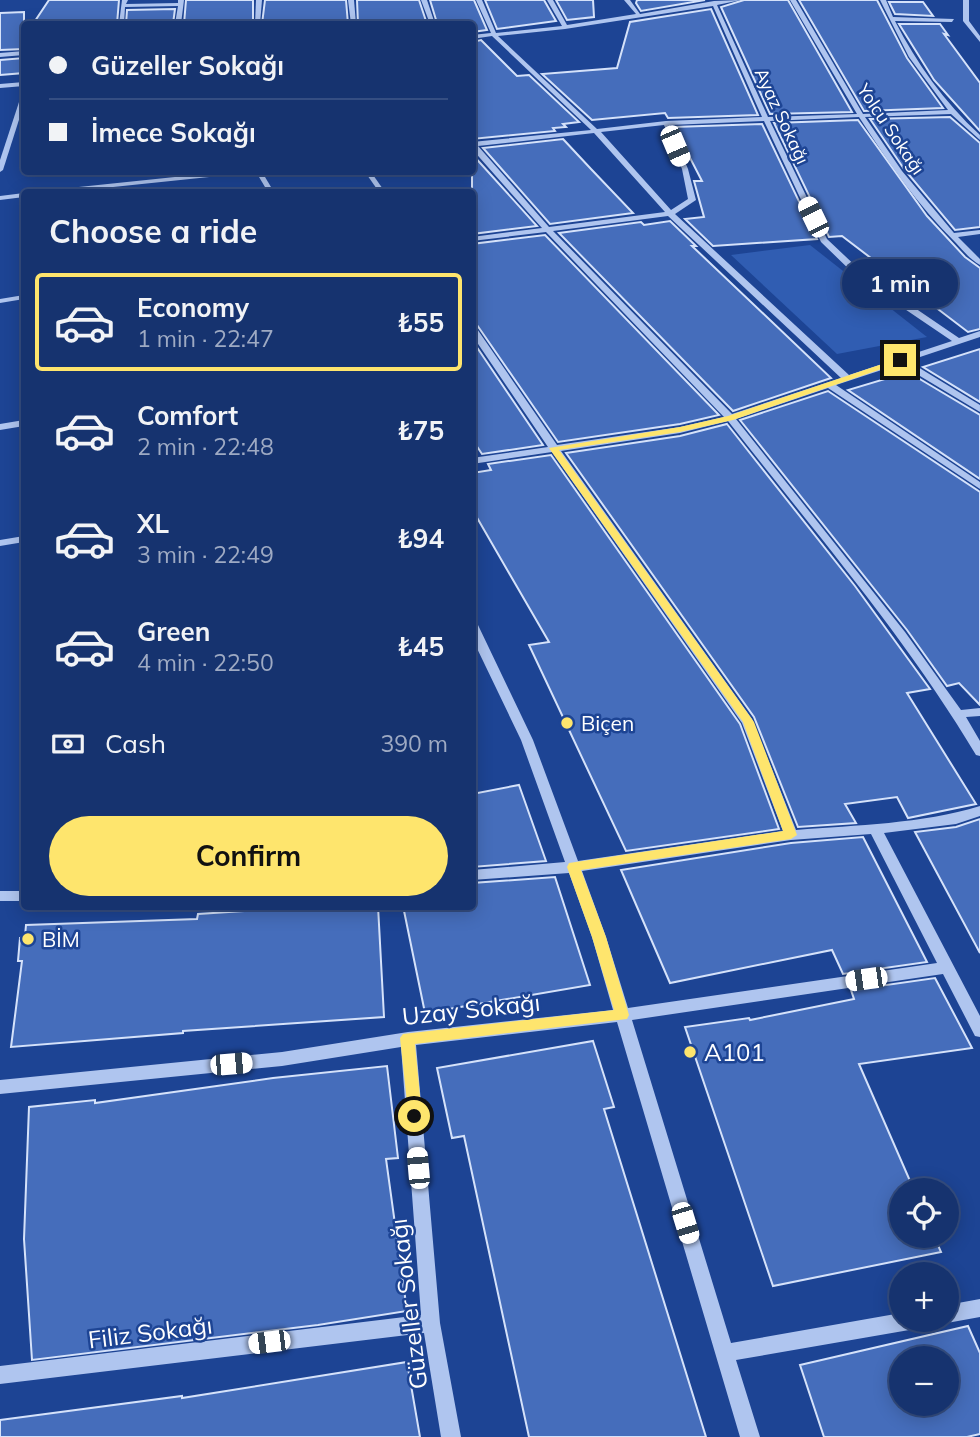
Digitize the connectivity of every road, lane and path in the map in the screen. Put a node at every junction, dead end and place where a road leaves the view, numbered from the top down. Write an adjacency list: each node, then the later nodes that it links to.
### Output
1 (259, 0): 20 (street)
2 (351, 0): 21 (street)
3 (424, 0): 22 (street)
4 (478, 0): 24 (street)
5 (550, 0): 23 (street)
6 (628, 0): 15 (street)
7 (731, 0): 8 (street); 14 (street)
8 (738, 0)
9 (793, 0): 33 (street, Yolcu Sokağı)
10 (883, 0): 16 (street)
11 (965, 0): 26 (street)
12 (180, 2): 13 (street); 19 (street)
13 (125, 3): 18 (street)
14 (714, 3): 15 (street); 34 (street, Ayaz Sokağı)
15 (638, 14): 23 (street)
16 (891, 19): 17 (street); 32 (street)
17 (952, 20)
18 (122, 21)
19 (178, 21)
20 (258, 21)
21 (354, 21)
22 (432, 21)
23 (565, 27): 24 (street)
24 (494, 35): 25 (street); 36 (street)
25 (476, 37)
26 (980, 40)
27 (21, 53): 28 (street)
28 (0, 55)
29 (21, 84): 30 (street)
30 (0, 86)
31 (21, 105): 38 (street)
32 (952, 112): 33 (street); 39 (street)
33 (861, 115): 34 (street); 50 (street, Yolcu Sokağı)
34 (766, 119): 35 (street); 57 (street, Ayaz Sokağı)
35 (666, 122): 36 (street); 47 (street)
36 (596, 131): 40 (street); 47 (street)
37 (0, 133): 38 (street)
38 (11, 134): 42 (street)
39 (980, 138)
40 (476, 145)
41 (476, 148): 48 (street)
42 (0, 170)
43 (217, 175): 44 (street)
44 (121, 189)
45 (21, 195): 46 (street)
46 (0, 198)
47 (670, 214): 48 (street); 59 (street)
48 (547, 229): 51 (street); 62 (street)
49 (980, 232): 50 (street)
50 (953, 235): 52 (street, Yolcu Sokağı)
51 (476, 238)
52 (980, 263)
53 (21, 298): 54 (street)
54 (0, 301)
55 (476, 334): 65 (street)
56 (980, 334): 57 (street)
57 (958, 341): 58 (street)
58 (900, 360): 59 (street); 61 (street)
59 (847, 378): 60 (street)
60 (830, 385): 62 (street); 67 (street)
61 (980, 409)
62 (730, 418): 65 (street); 72 (street)
63 (21, 424): 64 (street)
64 (0, 427)
65 (554, 448): 66 (street); 76 (street)
66 (476, 460)
67 (980, 486)
68 (21, 540): 69 (street)
69 (0, 543)
70 (476, 633): 77 (street)
71 (980, 712): 72 (street)
72 (958, 714): 73 (street)
73 (980, 752)
74 (980, 811): 75 (street)
75 (875, 829): 76 (street); 81 (street)
76 (791, 835): 77 (street)
77 (573, 867): 78 (street); 82 (street)
78 (476, 875)
79 (0, 896): 80 (street)
80 (21, 896)
81 (947, 968): 82 (street, Uzay Sokağı); 83 (street)
82 (622, 1015): 84 (street, Uzay Sokağı); 90 (street)
83 (980, 1031)
84 (408, 1038): 85 (street, Uzay Sokağı); 88 (street, Güzeller Sokağı)
85 (0, 1087)
86 (980, 1308): 87 (street)
87 (959, 1312)
88 (431, 1323): 91 (street, Filiz Sokağı); 92 (street, Güzeller Sokağı)
89 (889, 1325): 90 (street)
90 (725, 1353): 93 (street)
91 (0, 1375)
92 (451, 1437)
93 (750, 1437)

